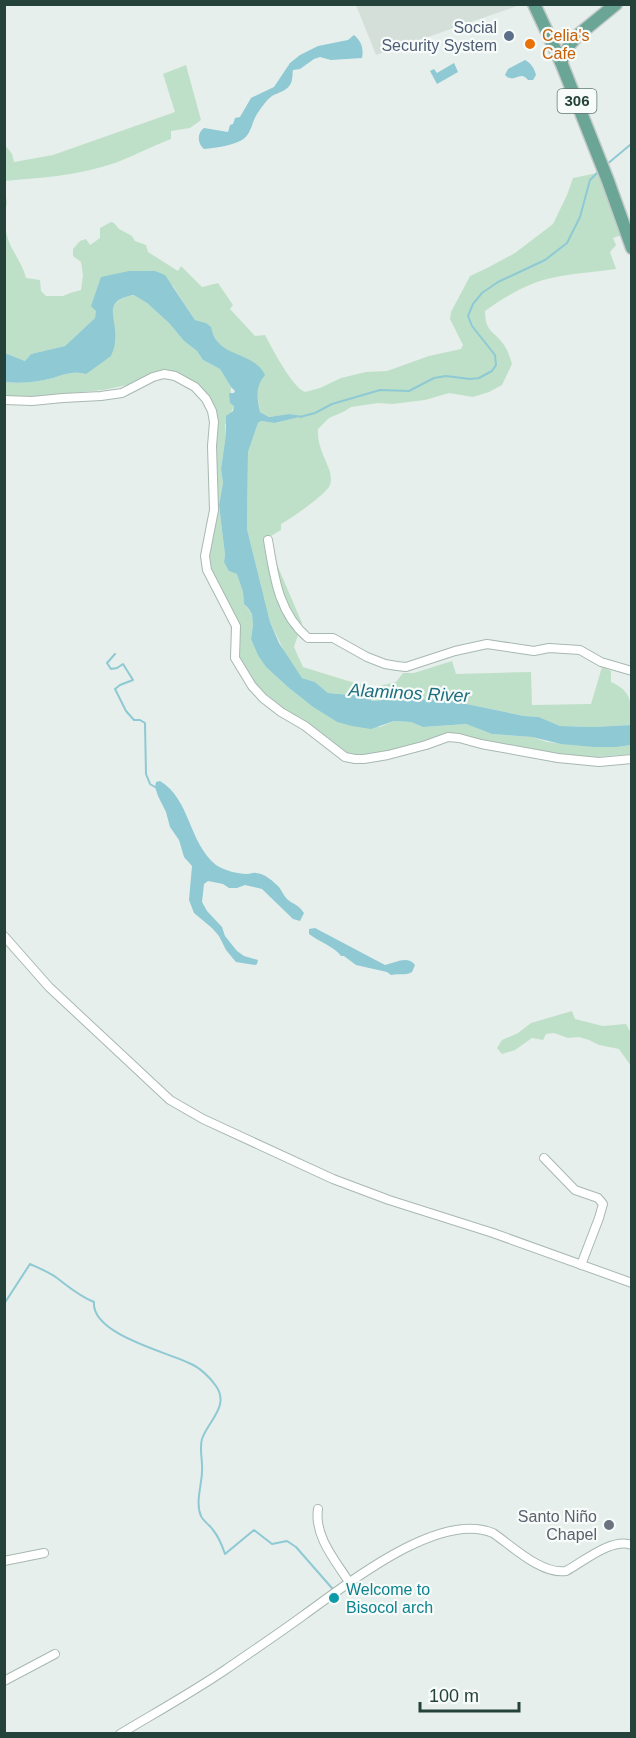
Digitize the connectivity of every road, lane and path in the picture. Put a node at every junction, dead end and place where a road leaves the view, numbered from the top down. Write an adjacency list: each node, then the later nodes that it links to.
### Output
1 (534, 4): 3 (main road, 306)
2 (616, 4): 4 (main road)
3 (546, 32): 4 (main road); 5 (main road, 306)
4 (573, 40): 5 (main road); 6 (main road)
5 (554, 47): 6 (main road, 306)
6 (561, 62): 7 (main road, 306)
7 (632, 248)
8 (4, 400): 11 (street)
9 (268, 540): 10 (street)
10 (632, 671)
11 (632, 759)
12 (4, 936): 14 (street)
13 (544, 1158): 14 (street)
14 (581, 1265): 15 (street)
15 (632, 1283)
16 (318, 1509): 20 (street)
17 (632, 1545): 20 (street)
18 (44, 1553): 19 (street)
19 (4, 1561)
20 (349, 1582): 23 (street)
21 (55, 1654): 22 (street)
22 (4, 1681)
23 (120, 1734)

